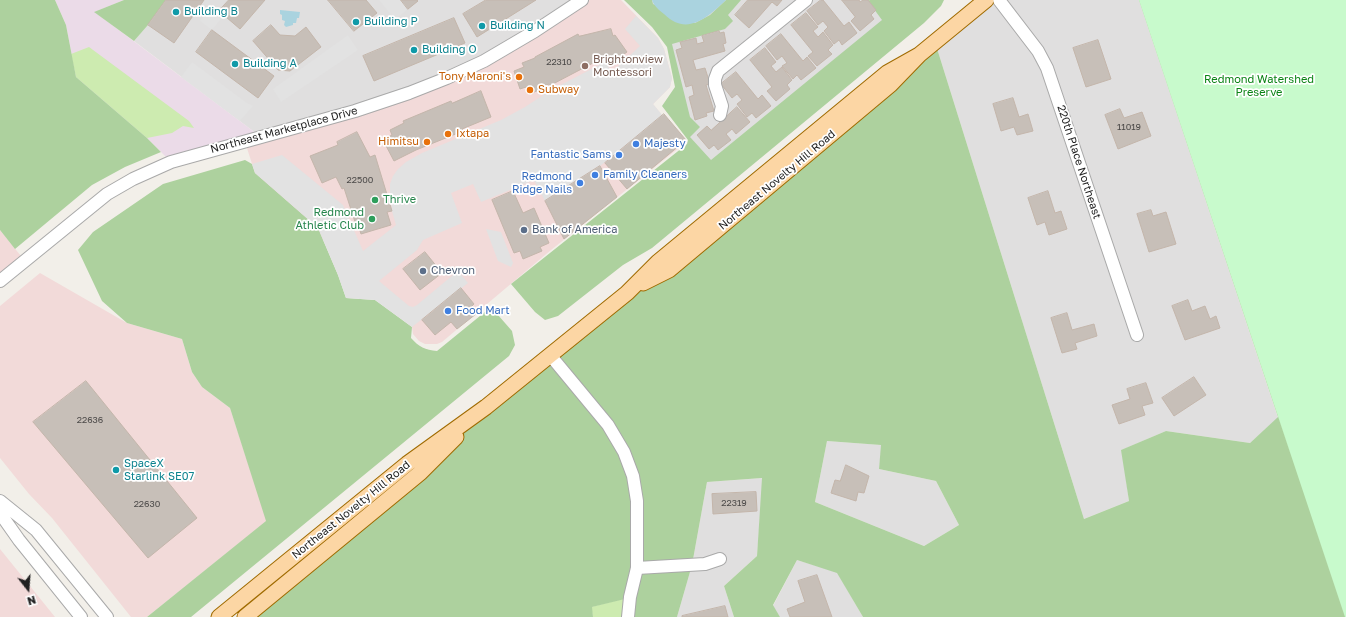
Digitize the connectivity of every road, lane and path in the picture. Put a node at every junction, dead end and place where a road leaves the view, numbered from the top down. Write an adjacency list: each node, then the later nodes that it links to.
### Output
1 (582, 0): 6 (street, Northeast Marketplace Drive)
2 (806, 0): 5 (street)
3 (986, 0): 8 (main road, Northeast Novelty Hill Road)
4 (998, 0): 7 (street, 220th Place Northeast)
5 (720, 115)
6 (0, 281)
7 (1137, 335)
8 (550, 355): 9 (main road, Northeast Novelty Hill Road); 13 (street)
9 (486, 407): 16 (main road, Northeast Novelty Hill Road); 17 (main road, Northeast Novelty Hill Road)
10 (0, 501): 15 (street)
11 (0, 513): 14 (street)
12 (720, 559): 13 (street)
13 (637, 568): 18 (street)
14 (81, 617)
15 (107, 617)
16 (219, 617)
17 (246, 617)
18 (628, 617)

